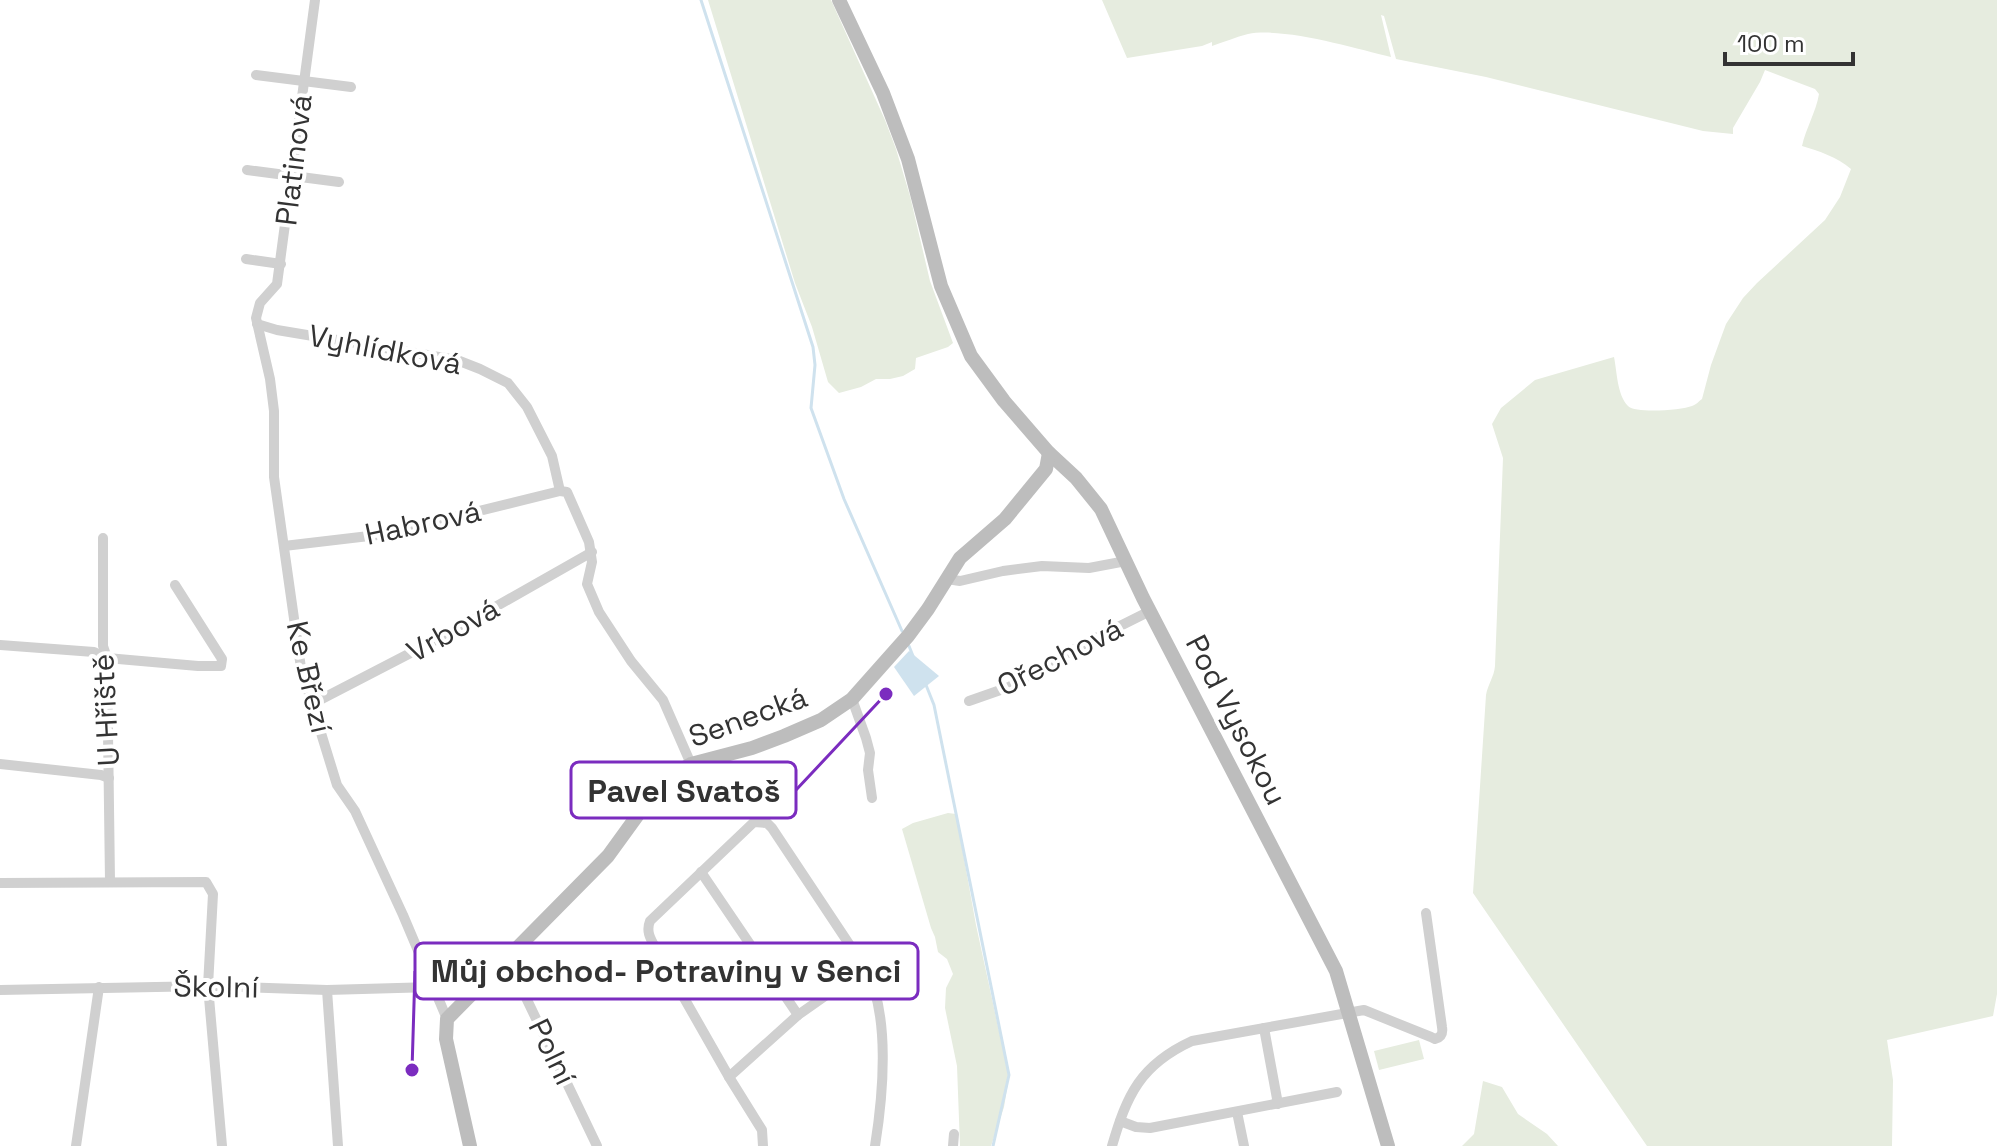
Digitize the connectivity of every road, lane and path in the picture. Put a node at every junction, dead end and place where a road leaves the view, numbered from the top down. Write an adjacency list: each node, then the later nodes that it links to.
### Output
1 (315, 0): 4 (street, Platinová)
2 (839, 0): 13 (street, Pod Vysokou)
3 (256, 75): 4 (street)
4 (304, 81): 5 (street); 7 (street, Platinová)
5 (351, 87)
6 (247, 170): 7 (street)
7 (292, 176): 8 (street); 10 (street, Platinová)
8 (339, 182)
9 (246, 259): 10 (street)
10 (281, 264): 11 (street, Platinová)
11 (256, 312): 12 (street, Ke Březí)
12 (257, 324): 14 (street, Vyhlídková); 16 (street, Ke Březí)
13 (1049, 453): 18 (street, Pod Vysokou); 19 (street, Senecká)
14 (560, 491): 16 (street, Habrová); 17 (street, Vyhlídková)
15 (103, 538): 23 (street, U Hřiště)
16 (284, 546): 26 (street, Ke Březí)
17 (592, 552): 26 (street, Vrbová); 28 (street, Vyhlídková)
18 (1126, 561): 19 (street); 21 (street, Pod Vysokou)
19 (947, 579): 24 (street, Senecká)
20 (175, 585): 23 (street)
21 (1150, 611): 25 (street, Ořechová); 44 (street, Pod Vysokou)
22 (0, 645): 23 (street)
23 (107, 658): 29 (street, U Hřiště)
24 (852, 699): 28 (street, Senecká); 30 (street)
25 (969, 701)
26 (312, 704): 41 (street, Ke Březí)
27 (0, 764): 29 (street)
28 (691, 764): 36 (street, Senecká)
29 (109, 778): 32 (street, U Hřiště)
30 (872, 798)
31 (701, 872): 35 (street); 37 (street); 45 (street)
32 (110, 881): 33 (street); 39 (street)
33 (0, 883)
34 (1426, 913): 44 (street)
35 (655, 947): 38 (street); 48 (street)
36 (507, 958): 46 (street, Senecká); 58 (street, Polní)
37 (865, 968): 45 (street); 60 (street)
38 (618, 972)
39 (208, 986): 40 (street, Školní); 43 (street, Školní); 55 (street)
40 (99, 987): 42 (street, Školní); 54 (street)
41 (433, 987): 43 (street, Školní); 46 (street, Ke Březí)
42 (0, 990)
43 (327, 990): 56 (street)
44 (1350, 1012): 47 (street); 64 (street, Pod Vysokou)
45 (798, 1015): 48 (street)
46 (447, 1019): 57 (street)
47 (1264, 1028): 50 (street); 52 (street)
48 (729, 1077): 59 (street)
49 (1337, 1092): 50 (street)
50 (1278, 1104): 51 (street)
51 (1237, 1112): 52 (street); 63 (street)
52 (1120, 1121): 62 (street)
53 (954, 1134): 61 (street)
54 (76, 1146)
55 (222, 1146)
56 (338, 1146)
57 (470, 1146)
58 (597, 1146)
59 (763, 1146)
60 (875, 1146)
61 (953, 1146)
62 (1112, 1146)
63 (1244, 1146)
64 (1388, 1146)

